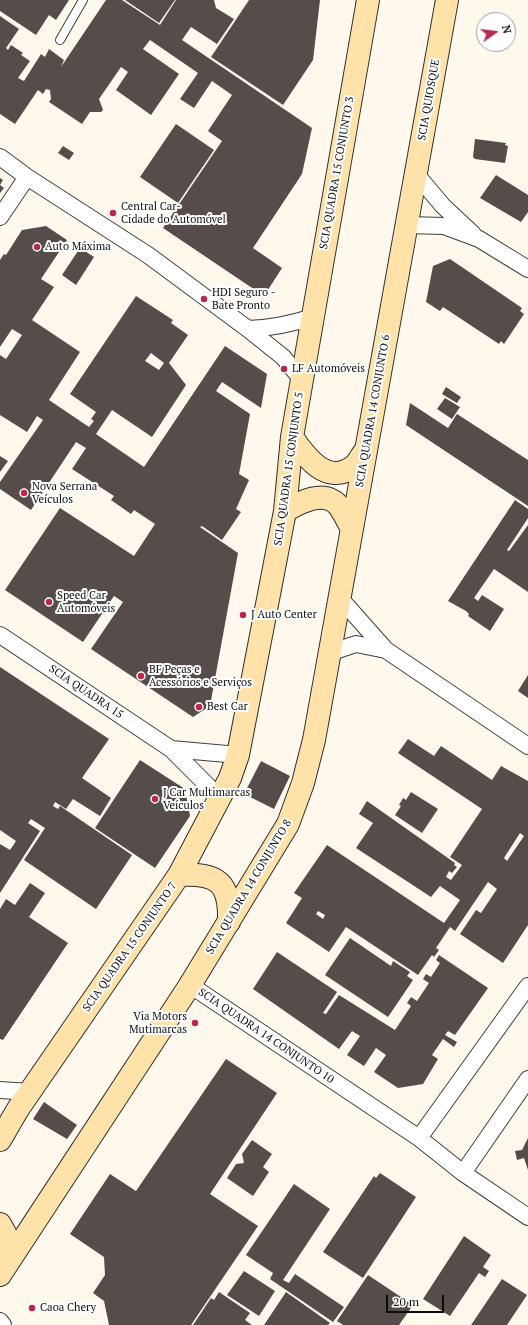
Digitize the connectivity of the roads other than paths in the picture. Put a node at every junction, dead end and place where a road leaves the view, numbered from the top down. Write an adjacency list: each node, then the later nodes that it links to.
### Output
1 (83, 0): 4 (lane)
2 (368, 0): 13 (main road, SCIA QUADRA 15 CONJUNTO 3)
3 (447, 0): 6 (main road, SCIA QUIOSQUE)
4 (60, 40)
5 (0, 157): 7 (street)
6 (416, 174): 8 (main road, SCIA QUIOSQUE); 11 (street)
7 (27, 177): 9 (street); 14 (street)
8 (411, 200): 10 (main road, SCIA QUADRA 14 CONJUNTO 6)
9 (0, 217)
10 (407, 226): 11 (street); 18 (main road, SCIA QUADRA 14 CONJUNTO 6)
11 (479, 239): 12 (street)
12 (528, 269)
13 (313, 317): 14 (street); 15 (main road, SCIA QUADRA 15 CONJUNTO 3)
14 (248, 329): 16 (street)
15 (308, 347): 16 (main road, SCIA QUADRA 15 CONJUNTO 5)
16 (302, 380): 17 (main road, SCIA QUADRA 15 CONJUNTO 5)
17 (292, 437): 18 (main road); 19 (main road, SCIA QUADRA 15 CONJUNTO 5)
18 (365, 451): 20 (main road, SCIA QUADRA 14 CONJUNTO 6)
19 (285, 511): 20 (main road); 28 (main road, SCIA QUADRA 15 CONJUNTO 5)
20 (351, 527): 21 (main road, SCIA QUADRA 14 CONJUNTO 6)
21 (339, 596): 22 (main road, SCIA QUADRA 14 CONJUNTO 6); 24 (street)
22 (336, 621): 25 (main road, SCIA QUADRA 14 CONJUNTO 8)
23 (0, 635): 27 (street, SCIA QUADRA 15)
24 (386, 650): 25 (street); 26 (street)
25 (329, 653): 32 (main road, SCIA QUADRA 14 CONJUNTO 8)
26 (528, 746)
27 (171, 749): 28 (street, SCIA QUADRA 15); 30 (street, SCIA QUADRA 15)
28 (238, 755): 29 (main road, SCIA QUADRA 15 CONJUNTO 5)
29 (230, 778): 30 (main road, SCIA QUADRA 15 CONJUNTO 7)
30 (219, 797): 31 (main road, SCIA QUADRA 15 CONJUNTO 7)
31 (179, 875): 32 (main road); 37 (main road, SCIA QUADRA 15 CONJUNTO 7)
32 (229, 922): 33 (main road, SCIA QUADRA 14 CONJUNTO 8)
33 (190, 985): 39 (street, SCIA QUADRA 14 CONJUNTO 10); 43 (main road, SCIA QUADRA 14 CONJUNTO 10)
34 (528, 986): 39 (street)
35 (528, 1079): 40 (street)
36 (0, 1090): 37 (street)
37 (24, 1100): 38 (main road, SCIA QUADRA 15 CONJUNTO 7)
38 (2, 1130)
39 (419, 1138): 40 (street, SCIA QUADRA 14 CONJUNTO 10)
40 (463, 1174): 41 (street, SCIA QUADRA 14 CONJUNTO 10)
41 (528, 1217)
42 (0, 1224): 43 (main road)
43 (11, 1256): 44 (main road, SCIA QUADRA 14 CONJUNTO 10)
44 (0, 1275)
45 (0, 1321): 46 (street)
46 (3, 1325)

